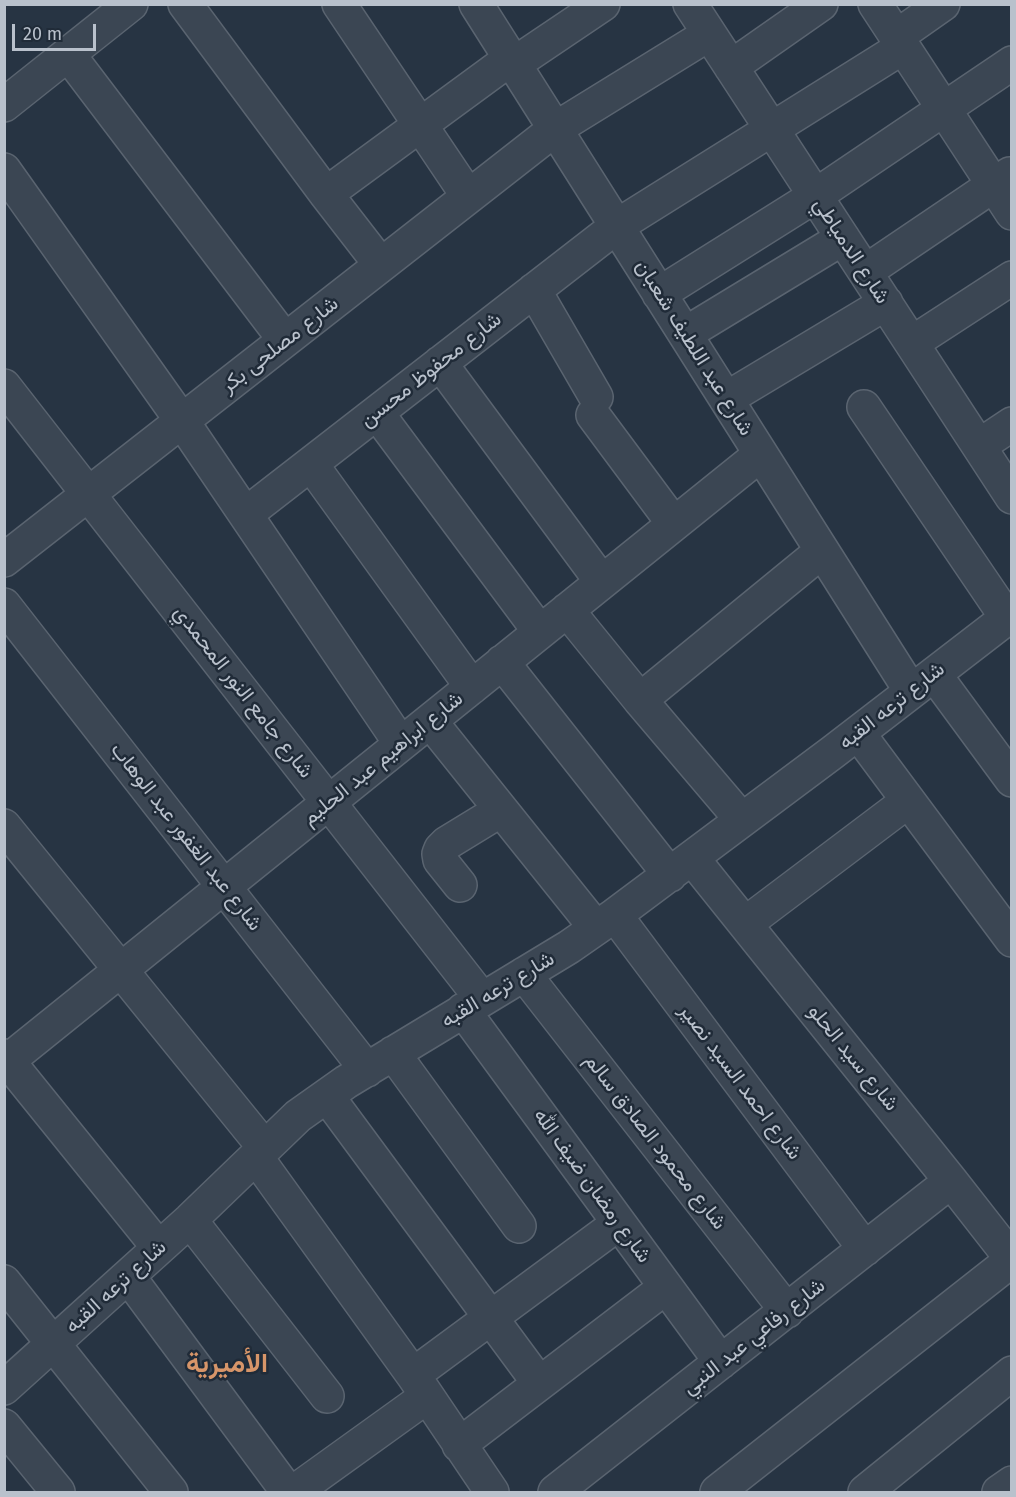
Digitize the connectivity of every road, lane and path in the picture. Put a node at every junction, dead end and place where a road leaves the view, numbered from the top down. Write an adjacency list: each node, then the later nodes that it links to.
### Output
1 (131, 4): 12 (street)
2 (185, 4): 23 (street)
3 (339, 4): 18 (street)
4 (476, 4): 13 (street, شارع عبد اللطيف شعبان)
5 (603, 4): 13 (street)
6 (821, 4): 15 (street)
7 (875, 4): 11 (street)
8 (943, 4): 11 (street, شارع محفوظ محسن)
9 (691, 5): 10 (street, شارع الدمياطي)
10 (709, 34): 15 (street, شارع الدمياطي); 19 (street, شارع مصلحى بكر)
11 (900, 42): 17 (street); 20 (street, شارع محفوظ محسن)
12 (68, 54): 16 (street); 36 (street)
13 (512, 62): 18 (street); 19 (street, شارع عبد اللطيف شعبان)
14 (1011, 63): 17 (street)
15 (730, 67): 20 (street, شارع الدمياطي)
16 (4, 105)
17 (944, 110): 22 (street); 25 (street)
18 (420, 126): 23 (street); 24 (street)
19 (555, 129): 24 (street, شارع مصلحى بكر); 27 (street, شارع عبد اللطيف شعبان)
20 (772, 130): 25 (street, شارع الدمياطي); 27 (street, شارع محفوظ محسن)
21 (4, 170): 43 (street)
22 (1002, 179): 26 (street); 30 (street)
23 (326, 194): 29 (street)
24 (468, 196): 29 (street, شارع مصلحى بكر)
25 (815, 196): 28 (street, شارع الدمياطي); 33 (street)
26 (1011, 213)
27 (617, 226): 32 (street, شارع محفوظ محسن); 33 (street, شارع عبد اللطيف شعبان)
28 (843, 238): 30 (street, شارع الدمياطي); 35 (street)
29 (381, 265): 36 (street, شارع مصلحى بكر)
30 (865, 272): 34 (street, شارع الدمياطي)
31 (1011, 278): 37 (street)
32 (534, 290): 38 (street, شارع محفوظ محسن); 51 (street)
33 (659, 294): 35 (street, شارع عبد اللطيف شعبان)
34 (885, 303): 37 (street, شارع الدمياطي); 40 (street)
35 (685, 334): 40 (street, شارع عبد اللطيف شعبان)
36 (285, 340): 43 (street, شارع مصلحى بكر)
37 (912, 343): 45 (street, شارع الدمياطي)
38 (440, 363): 42 (street, شارع محفوظ محسن); 54 (street)
39 (4, 386): 48 (street, شارع جامع النور المحمدي)
40 (726, 399): 46 (street, شارع عبد اللطيف شعبان)
41 (864, 407): 57 (street)
42 (377, 413): 47 (street, شارع محفوظ محسن); 58 (street)
43 (182, 421): 48 (street, شارع مصلحى بكر); 50 (street)
44 (1011, 424): 45 (street)
45 (979, 446): 49 (street, شارع الدمياطي)
46 (761, 454): 51 (street, شارع ابراهيم عبد الحليم); 52 (street, شارع عبد اللطيف شعبان)
47 (311, 464): 50 (street, شارع محفوظ محسن); 61 (street)
48 (89, 494): 53 (street, شارع مصلحى بكر); 68 (street, شارع جامع النور المحمدي)
49 (1011, 497)
50 (246, 514): 65 (street)
51 (674, 524): 54 (street, شارع ابراهيم عبد الحليم)
52 (822, 551): 60 (street, شارع عبد اللطيف شعبان); 62 (street)
53 (4, 560)
54 (602, 582): 56 (street, شارع ابراهيم عبد الحليم)
55 (4, 605): 74 (street, شارع عبد الغفور عبد الوهاب)
56 (567, 610): 58 (street, شارع ابراهيم عبد الحليم); 62 (street)
57 (1009, 616): 60 (street, شارع ترعه القبه)
58 (540, 632): 59 (street, شارع ابراهيم عبد الحليم)
59 (502, 662): 61 (street, شارع ابراهيم عبد الحليم); 72 (street, شارع سيد الحلو)
60 (923, 683): 64 (street, شارع ترعه القبه); 66 (street, شارع عبد اللطيف شعبان)
61 (472, 687): 63 (street, شارع ابراهيم عبد الحليم)
62 (640, 700): 70 (street)
63 (430, 721): 65 (street, شارع ابراهيم عبد الحليم); 69 (street, شارع احمد السيد نصير)
64 (858, 733): 67 (street); 70 (street, شارع ترعه القبه)
65 (401, 744): 68 (street, شارع ابراهيم عبد الحليم)
66 (1011, 780)
67 (908, 801): 76 (street); 77 (street)
68 (328, 802): 74 (street, شارع ابراهيم عبد الحليم); 80 (street, شارع جامع النور المحمدي)
69 (501, 810): 73 (street); 75 (street, شارع احمد السيد نصير)
70 (742, 820): 72 (street, شارع ترعه القبه)
71 (4, 826): 78 (street)
72 (681, 866): 75 (street, شارع ترعه القبه); 76 (street, شارع سيد الحلو)
73 (460, 885)
74 (225, 886): 78 (street, شارع ابراهيم عبد الحليم); 82 (street, شارع عبد الغفور عبد الوهاب)
75 (605, 922): 79 (street, شارع ترعه القبه); 90 (street, شارع احمد السيد نصير)
76 (745, 924): 85 (street, شارع سيد الحلو)
77 (1011, 940)
78 (121, 970): 81 (street, شارع ابراهيم عبد الحليم); 84 (street)
79 (524, 974): 80 (street, شارع ترعه القبه); 95 (street, شارع محمود الصادق سالم)
80 (473, 1005): 82 (street, شارع ترعه القبه); 87 (street, شارع رمضان ضيف الله)
81 (6, 1060): 89 (street)
82 (380, 1062): 83 (street, شارع ترعه القبه); 88 (street, شارع عبد الغفور عبد الوهاب)
83 (327, 1096): 84 (street, شارع ترعه القبه); 96 (street)
84 (261, 1152): 86 (street, شارع ترعه القبه); 101 (street)
85 (951, 1181): 90 (street, شارع رفاعي عبد النبي); 91 (street, شارع سيد الحلو)
86 (190, 1220): 89 (street, شارع ترعه القبه); 103 (street)
87 (619, 1222): 94 (street, شارع رمضان ضيف الله); 96 (street)
88 (519, 1226)
89 (159, 1248): 92 (street, شارع ترعه القبه)
90 (865, 1249): 95 (street, شارع رفاعي عبد النبي)
91 (1011, 1260): 113 (street)
92 (128, 1276): 97 (street, شارع ترعه القبه); 110 (street)
93 (4, 1282): 97 (street)
94 (666, 1287): 98 (street, شارع رمضان ضيف الله); 100 (street)
95 (787, 1311): 98 (street, شارع رفاعي عبد النبي)
96 (491, 1318): 100 (street); 101 (street)
97 (54, 1344): 102 (street, شارع ترعه القبه); 109 (street)
98 (721, 1362): 112 (street, شارع رفاعي عبد النبي)
99 (1011, 1373): 114 (street)
100 (539, 1383): 105 (street)
101 (419, 1386): 105 (street); 111 (street)
102 (4, 1388)
103 (327, 1396)
104 (4, 1426): 108 (street)
105 (459, 1445): 107 (street)
106 (1011, 1483): 115 (street)
107 (479, 1488)
108 (58, 1492)
109 (171, 1492)
110 (288, 1492)
111 (294, 1492)
112 (555, 1492)
113 (717, 1492)
114 (865, 1492)
115 (999, 1492)

